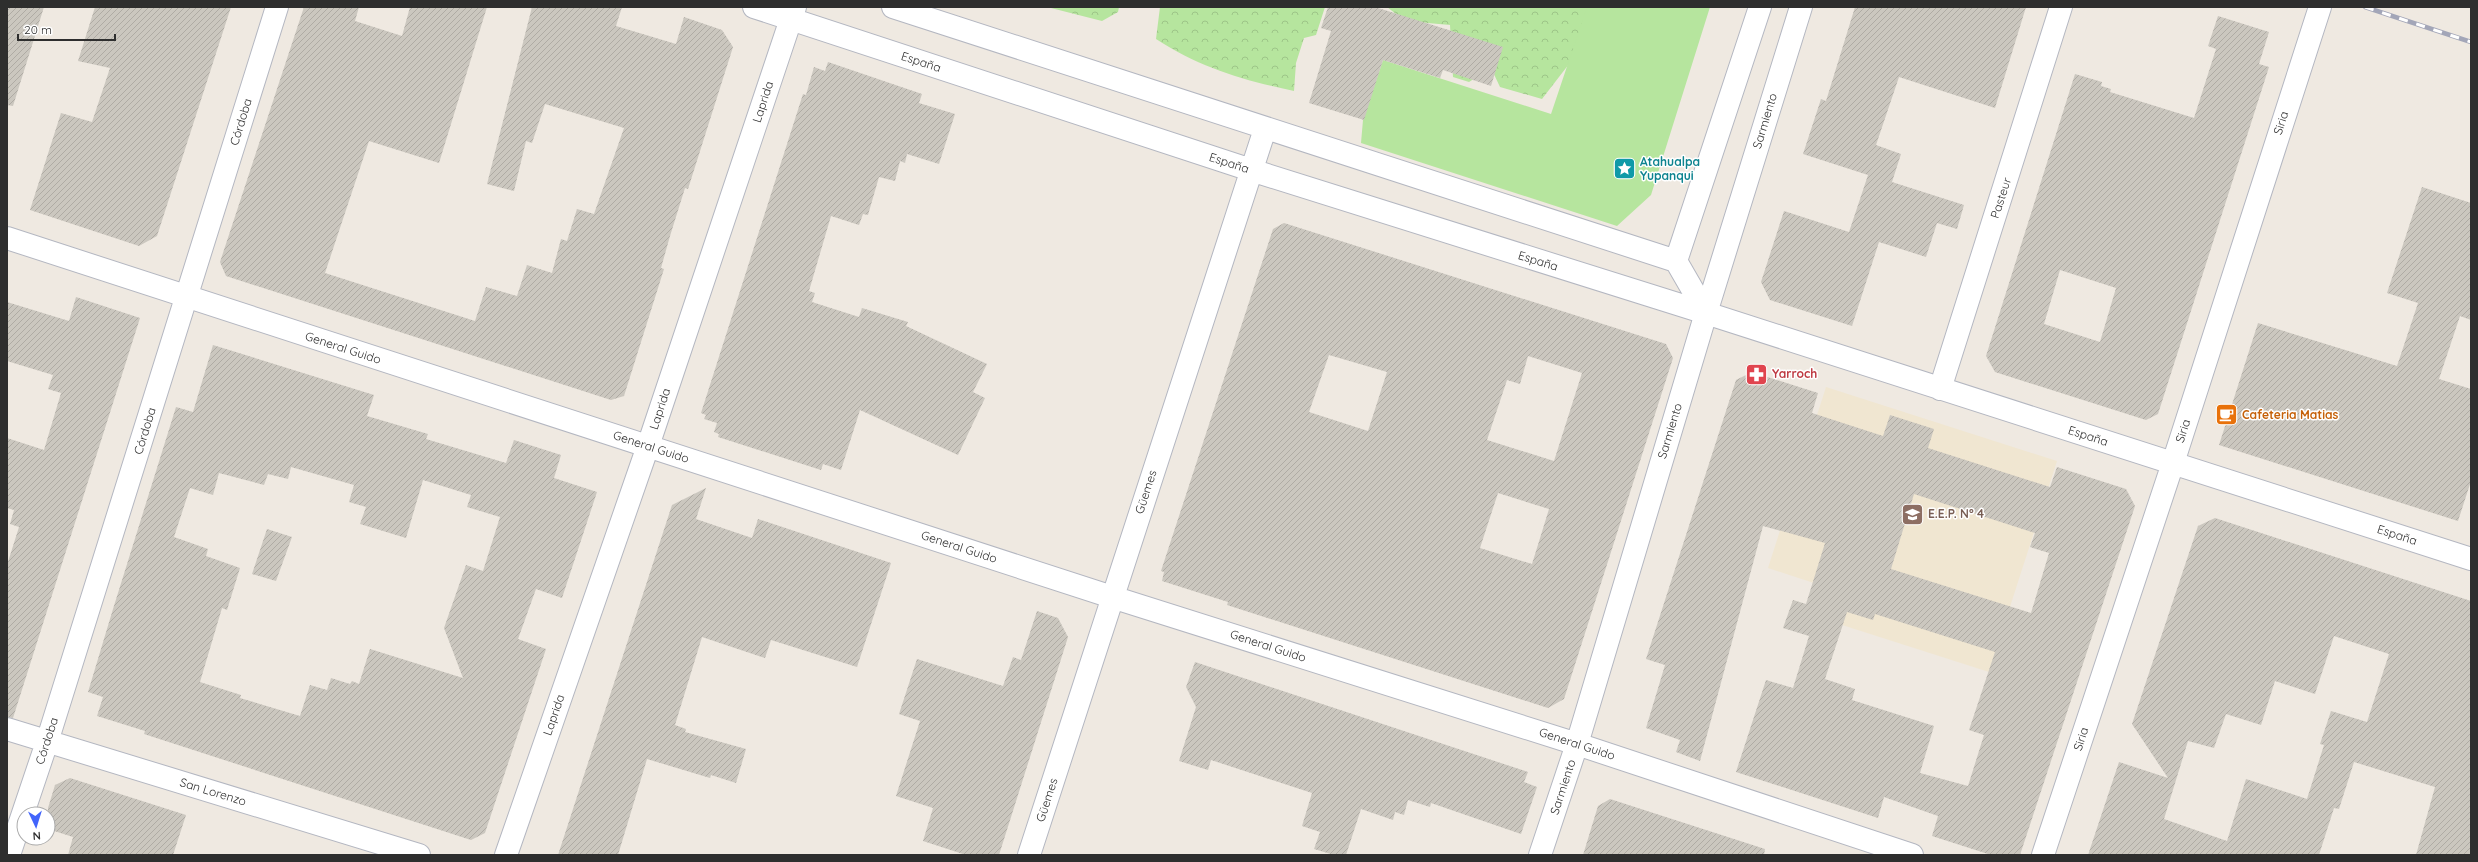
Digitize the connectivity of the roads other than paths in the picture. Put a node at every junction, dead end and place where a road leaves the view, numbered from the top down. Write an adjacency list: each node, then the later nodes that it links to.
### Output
1 (277, 7): 13 (street, Córdoba)
2 (754, 7): 8 (street, España)
3 (893, 7): 9 (street)
4 (1760, 7): 12 (street)
5 (1801, 7): 14 (street, Sarmiento)
6 (2061, 7): 15 (street, Pasteur)
7 (2320, 7): 17 (street, Siria)
8 (793, 13): 10 (street, España); 16 (street, Laprida)
9 (1264, 129): 10 (street, Güemes); 12 (street)
10 (1251, 170): 14 (street, España); 19 (street, Güemes)
11 (7, 238): 13 (street, General Guido)
12 (1676, 261): 14 (street)
13 (187, 297): 16 (street, General Guido); 21 (street, Córdoba)
14 (1706, 313): 15 (street, España); 22 (street, Sarmiento)
15 (1940, 389): 17 (street, España)
16 (648, 446): 19 (street, General Guido); 25 (street, Laprida)
17 (2173, 462): 18 (street, España); 29 (street, Siria)
18 (2471, 559)
19 (1112, 597): 22 (street, General Guido); 26 (street, Güemes)
20 (7, 729): 21 (street, San Lorenzo)
21 (47, 742): 23 (street, Córdoba); 24 (street, San Lorenzo)
22 (1577, 744): 27 (street, Sarmiento); 28 (street, General Guido)
23 (9, 855)
24 (418, 855)
25 (506, 855)
26 (1029, 855)
27 (1540, 855)
28 (1912, 855)
29 (2043, 855)

